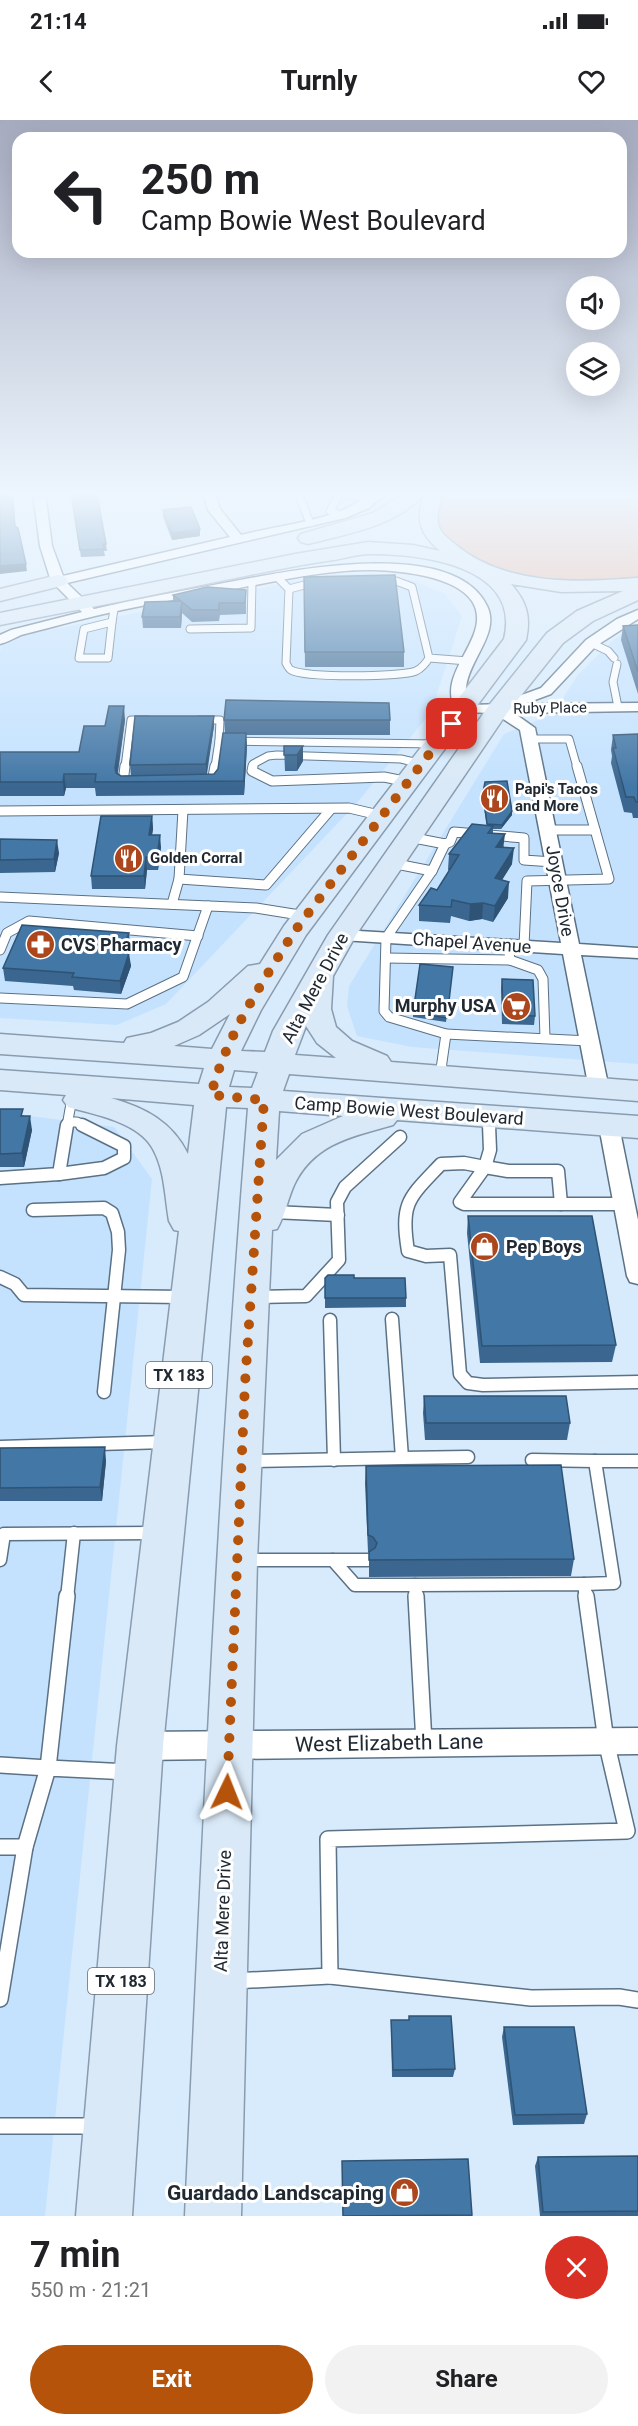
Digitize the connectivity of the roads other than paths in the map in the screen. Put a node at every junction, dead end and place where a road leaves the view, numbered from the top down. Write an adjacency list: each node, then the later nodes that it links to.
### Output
1 (71, 591): 13 (street)
2 (92, 591): 13 (street)
3 (99, 591): 13 (main road)
4 (112, 591): 13 (main road)
5 (216, 591): 16 (street)
6 (252, 591): 19 (lane)
7 (289, 591): 22 (lane)
8 (413, 591): 22 (lane)
9 (468, 591): 23 (street)
10 (506, 591): 26 (main road, TX 183)
11 (638, 592): 27 (main road, Alta Mere Drive)
12 (0, 595): 13 (main road)
13 (75, 597): 14 (main road); 16 (street); 17 (main road); 18 (main road); 20 (street)
14 (0, 606)
15 (638, 614): 21 (street)
16 (114, 616): 16 (lane)
17 (0, 619)
18 (0, 625)
19 (190, 629)
20 (0, 640)
21 (591, 643): 24 (lane); 27 (street)
22 (429, 658): 23 (lane)
23 (468, 661): 26 (street)
24 (618, 707): 25 (street, Ruby Place); 27 (street, Ruby Place)
25 (638, 707)
26 (462, 709): 27 (street, Ruby Place); 32 (main road, TX 183)
27 (498, 709): 30 (street, Joyce Drive); 41 (main road, Alta Mere Drive)
28 (153, 720): 34 (lane)
29 (187, 720): 31 (lane)
30 (529, 739): 39 (street, Joyce Drive); 40 (lane)
31 (219, 741): 32 (lane); 33 (lane)
32 (423, 763): 32 (lane); 38 (main road, TX 183)
33 (201, 782)
34 (134, 783)
35 (331, 809): 36 (lane); 38 (lane); 46 (lane)
36 (183, 810): 37 (lane); 46 (lane)
37 (0, 811)
38 (383, 816): 51 (main road, TX 183)
39 (549, 830): 40 (lane); 43 (street, Joyce Drive)
40 (595, 830): 47 (lane)
41 (409, 837): 42 (lane); 44 (main road, Alta Mere Drive)
42 (445, 844): 43 (lane); 45 (lane)
43 (553, 862): 47 (street, Joyce Drive)
44 (391, 863): 45 (lane); 52 (main road, Alta Mere Drive)
45 (432, 871): 54 (lane)
46 (179, 879): 49 (lane)
47 (557, 881): 56 (street, Joyce Drive); 58 (lane)
48 (0, 897): 49 (lane)
49 (172, 904): 50 (lane)
50 (208, 906): 51 (lane); 53 (lane)
51 (306, 916): 55 (main road, TX 183)
52 (342, 935): 54 (street, Chapel Avenue); 61 (main road, Alta Mere Drive)
53 (198, 936): 57 (lane); 62 (lane)
54 (387, 938): 58 (street, Chapel Avenue); 60 (lane)
55 (284, 948): 67 (main road); 68 (main road, TX 183)
56 (570, 949): 58 (street, Chapel Avenue); 59 (street, Chapel Avenue); 65 (street, Joyce Drive)
57 (0, 950)
58 (514, 950): 60 (lane); 64 (lane)
59 (638, 953)
60 (386, 958): 63 (lane)
61 (319, 973): 69 (main road, Alta Mere Drive); 70 (main road)
62 (0, 998)
63 (446, 1034): 64 (lane); 70 (lane)
64 (545, 1038): 65 (lane)
65 (589, 1041): 72 (street, Joyce Drive)
66 (0, 1044): 67 (main road, Camp Bowie West Boulevard)
67 (70, 1049): 68 (main road, Camp Bowie West Boulevard)
68 (222, 1059): 69 (main road, Camp Bowie West Boulevard); 74 (main road, TX 183)
69 (276, 1062): 70 (main road, Camp Bowie West Boulevard); 75 (main road, Alta Mere Drive)
70 (440, 1074): 72 (main road, Camp Bowie West Boulevard)
71 (15, 1081): 74 (main road, Camp Bowie West Boulevard); 76 (main road)
72 (598, 1089): 73 (main road, Camp Bowie West Boulevard)
73 (638, 1091)
74 (211, 1095): 75 (main road, Camp Bowie West Boulevard); 89 (main road, TX 183)
75 (264, 1100): 77 (main road, Camp Bowie West Boulevard); 90 (main road, Alta Mere Drive)
76 (70, 1110): 81 (lane); 81 (lane); 89 (main road)
77 (489, 1117): 78 (main road, Camp Bowie West Boulevard); 80 (lane); 86 (main road)
78 (624, 1126): 84 (street)
79 (400, 1137): 87 (lane)
80 (484, 1167): 83 (lane); 83 (lane); 98 (lane)
81 (59, 1174): 82 (lane)
82 (0, 1178)
83 (561, 1204): 84 (lane)
84 (624, 1204): 88 (street)
85 (33, 1210): 93 (lane)
86 (268, 1211): 87 (lane); 90 (main road)
87 (338, 1215): 95 (lane)
88 (634, 1232): 91 (street)
89 (193, 1252): 94 (main road, TX 183)
90 (254, 1253): 95 (main road, Alta Mere Drive)
91 (638, 1276)
92 (0, 1277): 93 (lane)
93 (114, 1296): 94 (lane); 99 (lane)
94 (188, 1297): 100 (main road, TX 183)
95 (250, 1298): 106 (main road, Alta Mere Drive)
96 (392, 1319): 103 (lane)
97 (330, 1320): 104 (lane)
98 (638, 1382)
99 (104, 1392)
100 (171, 1442): 101 (lane); 110 (main road, TX 183)
101 (0, 1447)
102 (468, 1457): 103 (lane)
103 (402, 1458): 104 (lane)
104 (334, 1460): 106 (lane)
105 (532, 1460): 107 (lane)
106 (241, 1461): 113 (main road, Alta Mere Drive)
107 (596, 1461): 108 (lane); 116 (lane)
108 (638, 1461)
109 (74, 1533): 110 (lane); 111 (lane); 124 (lane)
110 (162, 1533): 122 (main road, TX 183)
111 (2, 1534): 112 (lane)
112 (0, 1560)
113 (236, 1560): 114 (lane); 121 (main road, Alta Mere Drive)
114 (333, 1560): 115 (lane); 117 (lane)
115 (368, 1560)
116 (584, 1584): 117 (lane); 118 (lane)
117 (415, 1585): 120 (lane)
118 (606, 1741): 119 (street, West Elizabeth Lane); 120 (street, West Elizabeth Lane); 125 (lane)
119 (638, 1741)
120 (424, 1743): 121 (street, West Elizabeth Lane)
121 (228, 1745): 122 (street, West Elizabeth Lane); 129 (main road, Alta Mere Drive)
122 (139, 1759): 124 (lane); 133 (main road, TX 183)
123 (0, 1765): 124 (lane)
124 (48, 1768): 127 (lane)
125 (632, 1832): 128 (lane)
126 (0, 1847): 127 (lane)
127 (25, 1847): 130 (lane)
128 (330, 1976): 129 (lane); 131 (lane)
129 (221, 1982): 135 (main road, Alta Mere Drive)
130 (0, 1999)
131 (638, 2000)
132 (0, 2126): 133 (lane)
133 (110, 2126): 134 (main road, TX 183)
134 (104, 2216)
135 (213, 2216)

